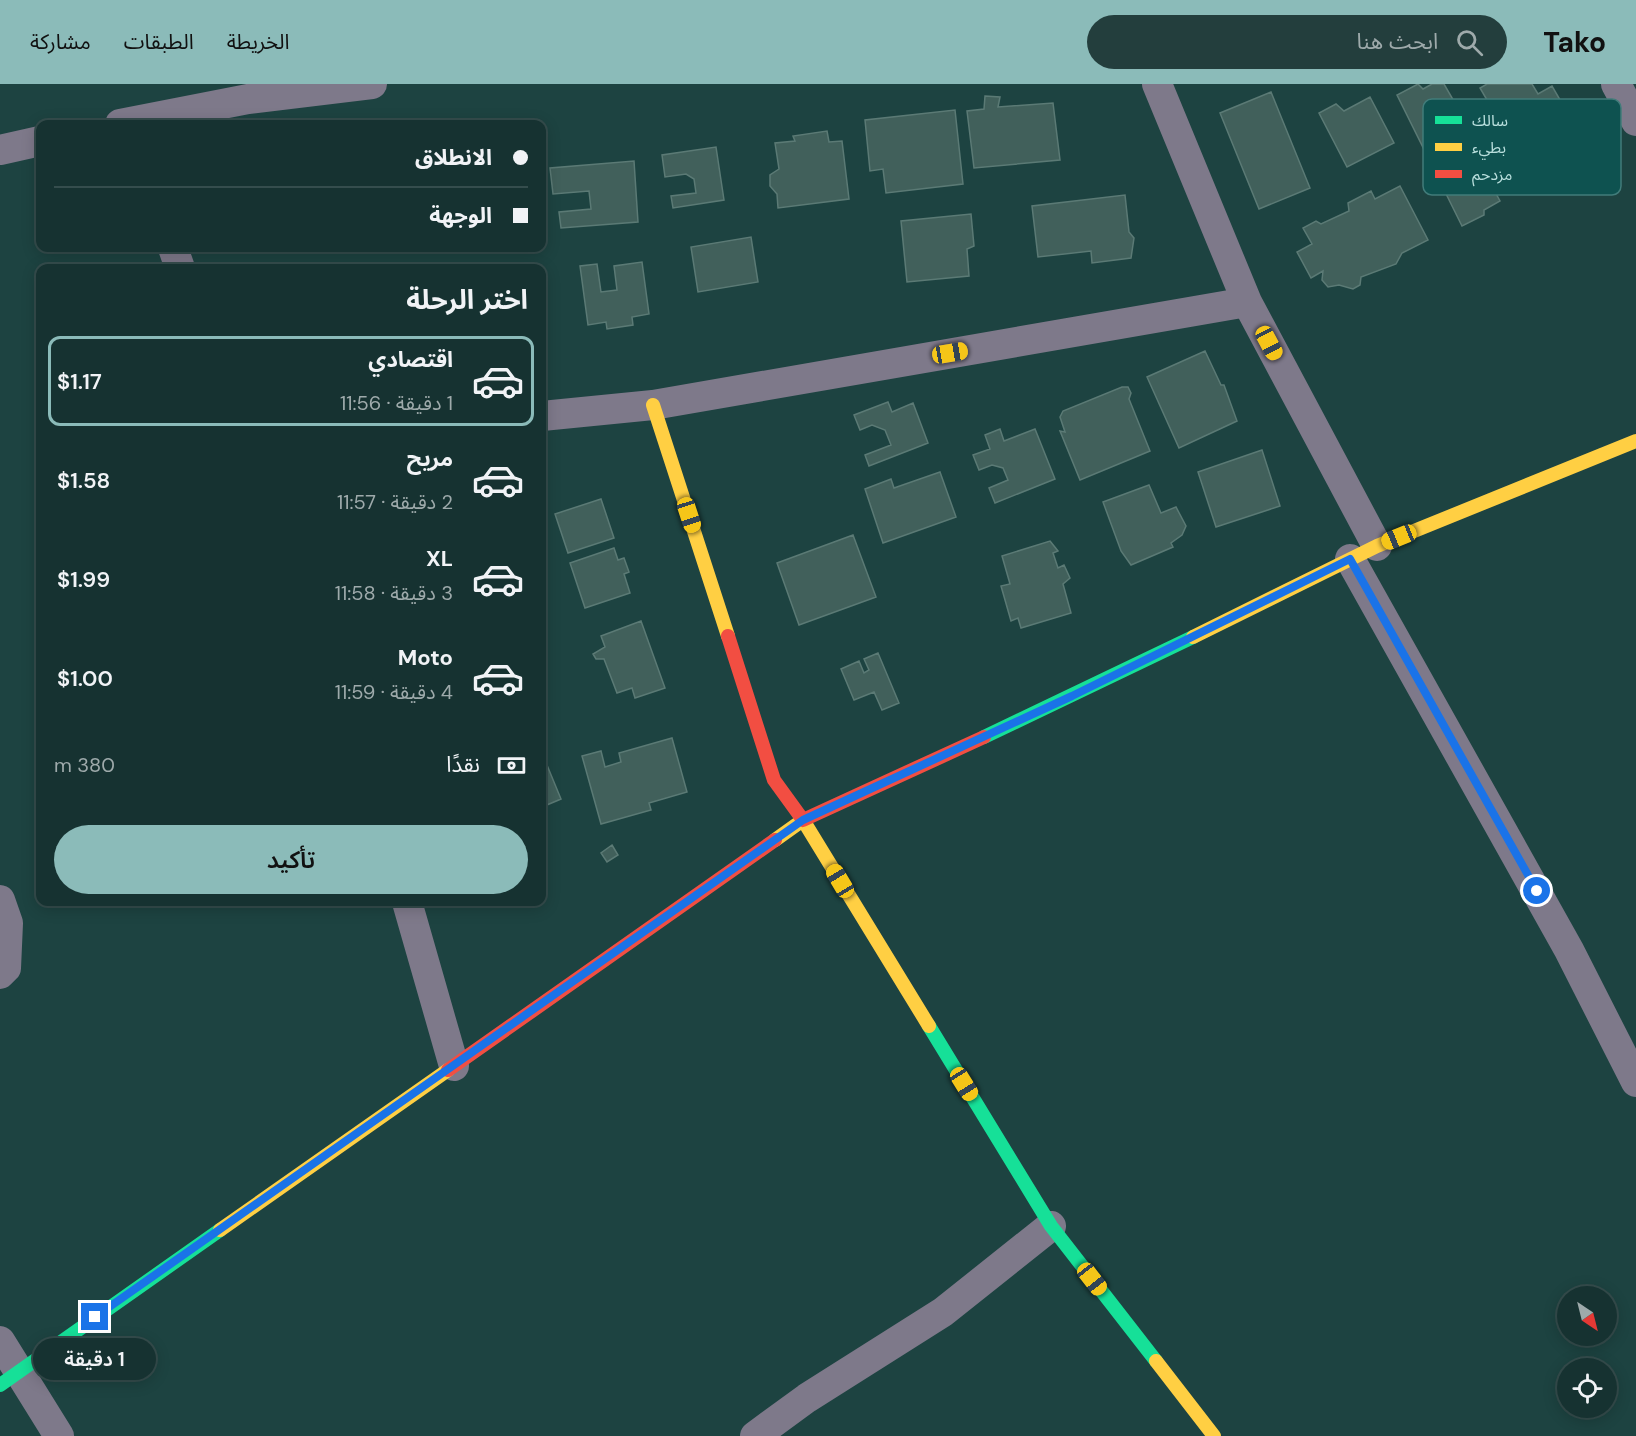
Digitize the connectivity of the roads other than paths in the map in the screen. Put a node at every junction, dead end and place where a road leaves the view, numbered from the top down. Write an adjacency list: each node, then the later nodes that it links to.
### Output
1 (372, 84): 4 (street)
2 (1157, 84): 8 (street)
3 (1616, 84): 5 (street)
4 (145, 120)
5 (1636, 121)
6 (36, 142): 7 (street)
7 (0, 150)
8 (1247, 302): 9 (street); 12 (street)
9 (653, 405): 10 (street); 14 (street)
10 (546, 416)
11 (1636, 441): 12 (street)
12 (1377, 546): 13 (street)
13 (1350, 559): 14 (street); 19 (street)
14 (803, 820): 18 (street); 20 (street)
15 (0, 900): 17 (street)
16 (408, 906): 18 (street)
17 (0, 974)
18 (454, 1066): 22 (street)
19 (1636, 1082)
20 (1051, 1226): 24 (street); 25 (street)
21 (0, 1341): 22 (street)
22 (10, 1378): 23 (street)
23 (59, 1436)
24 (755, 1436)
25 (1214, 1436)

